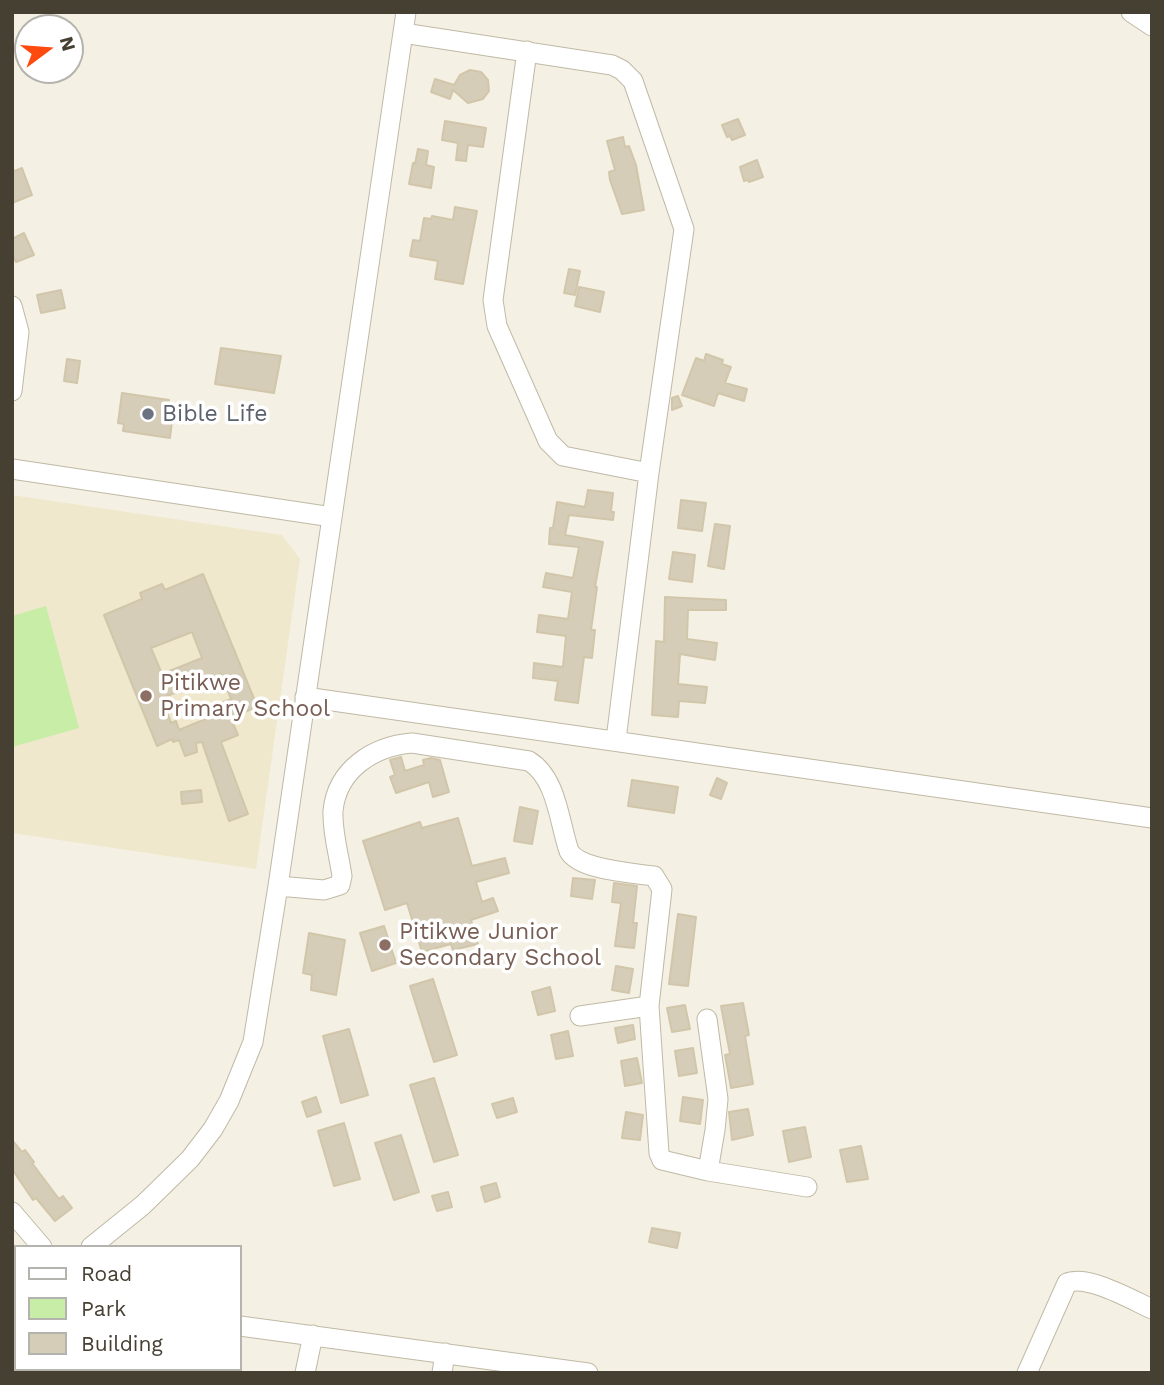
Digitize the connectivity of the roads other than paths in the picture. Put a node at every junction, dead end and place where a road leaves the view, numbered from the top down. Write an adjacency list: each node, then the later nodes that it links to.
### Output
1 (406, 12): 4 (street)
2 (1131, 12): 3 (street)
3 (1152, 26)
4 (403, 33): 5 (street); 10 (street)
5 (527, 51): 9 (street); 9 (street)
6 (12, 306): 7 (street)
7 (13, 384)
8 (12, 468): 10 (street)
9 (649, 473): 12 (street)
10 (332, 517): 11 (street)
11 (305, 697): 12 (street); 14 (street)
12 (616, 740): 13 (street)
13 (1152, 818)
14 (278, 886): 15 (street); 22 (street)
15 (649, 1006): 16 (street); 18 (street)
16 (580, 1016)
17 (707, 1019): 18 (street)
18 (708, 1171): 19 (street)
19 (807, 1187)
20 (12, 1212): 21 (street)
21 (40, 1245)
22 (96, 1245)
23 (1152, 1309): 30 (street)
24 (242, 1326): 25 (street)
25 (313, 1335): 26 (street); 27 (street)
26 (445, 1353): 28 (street); 29 (street)
27 (305, 1373)
28 (442, 1373)
29 (588, 1373)
30 (1027, 1373)

